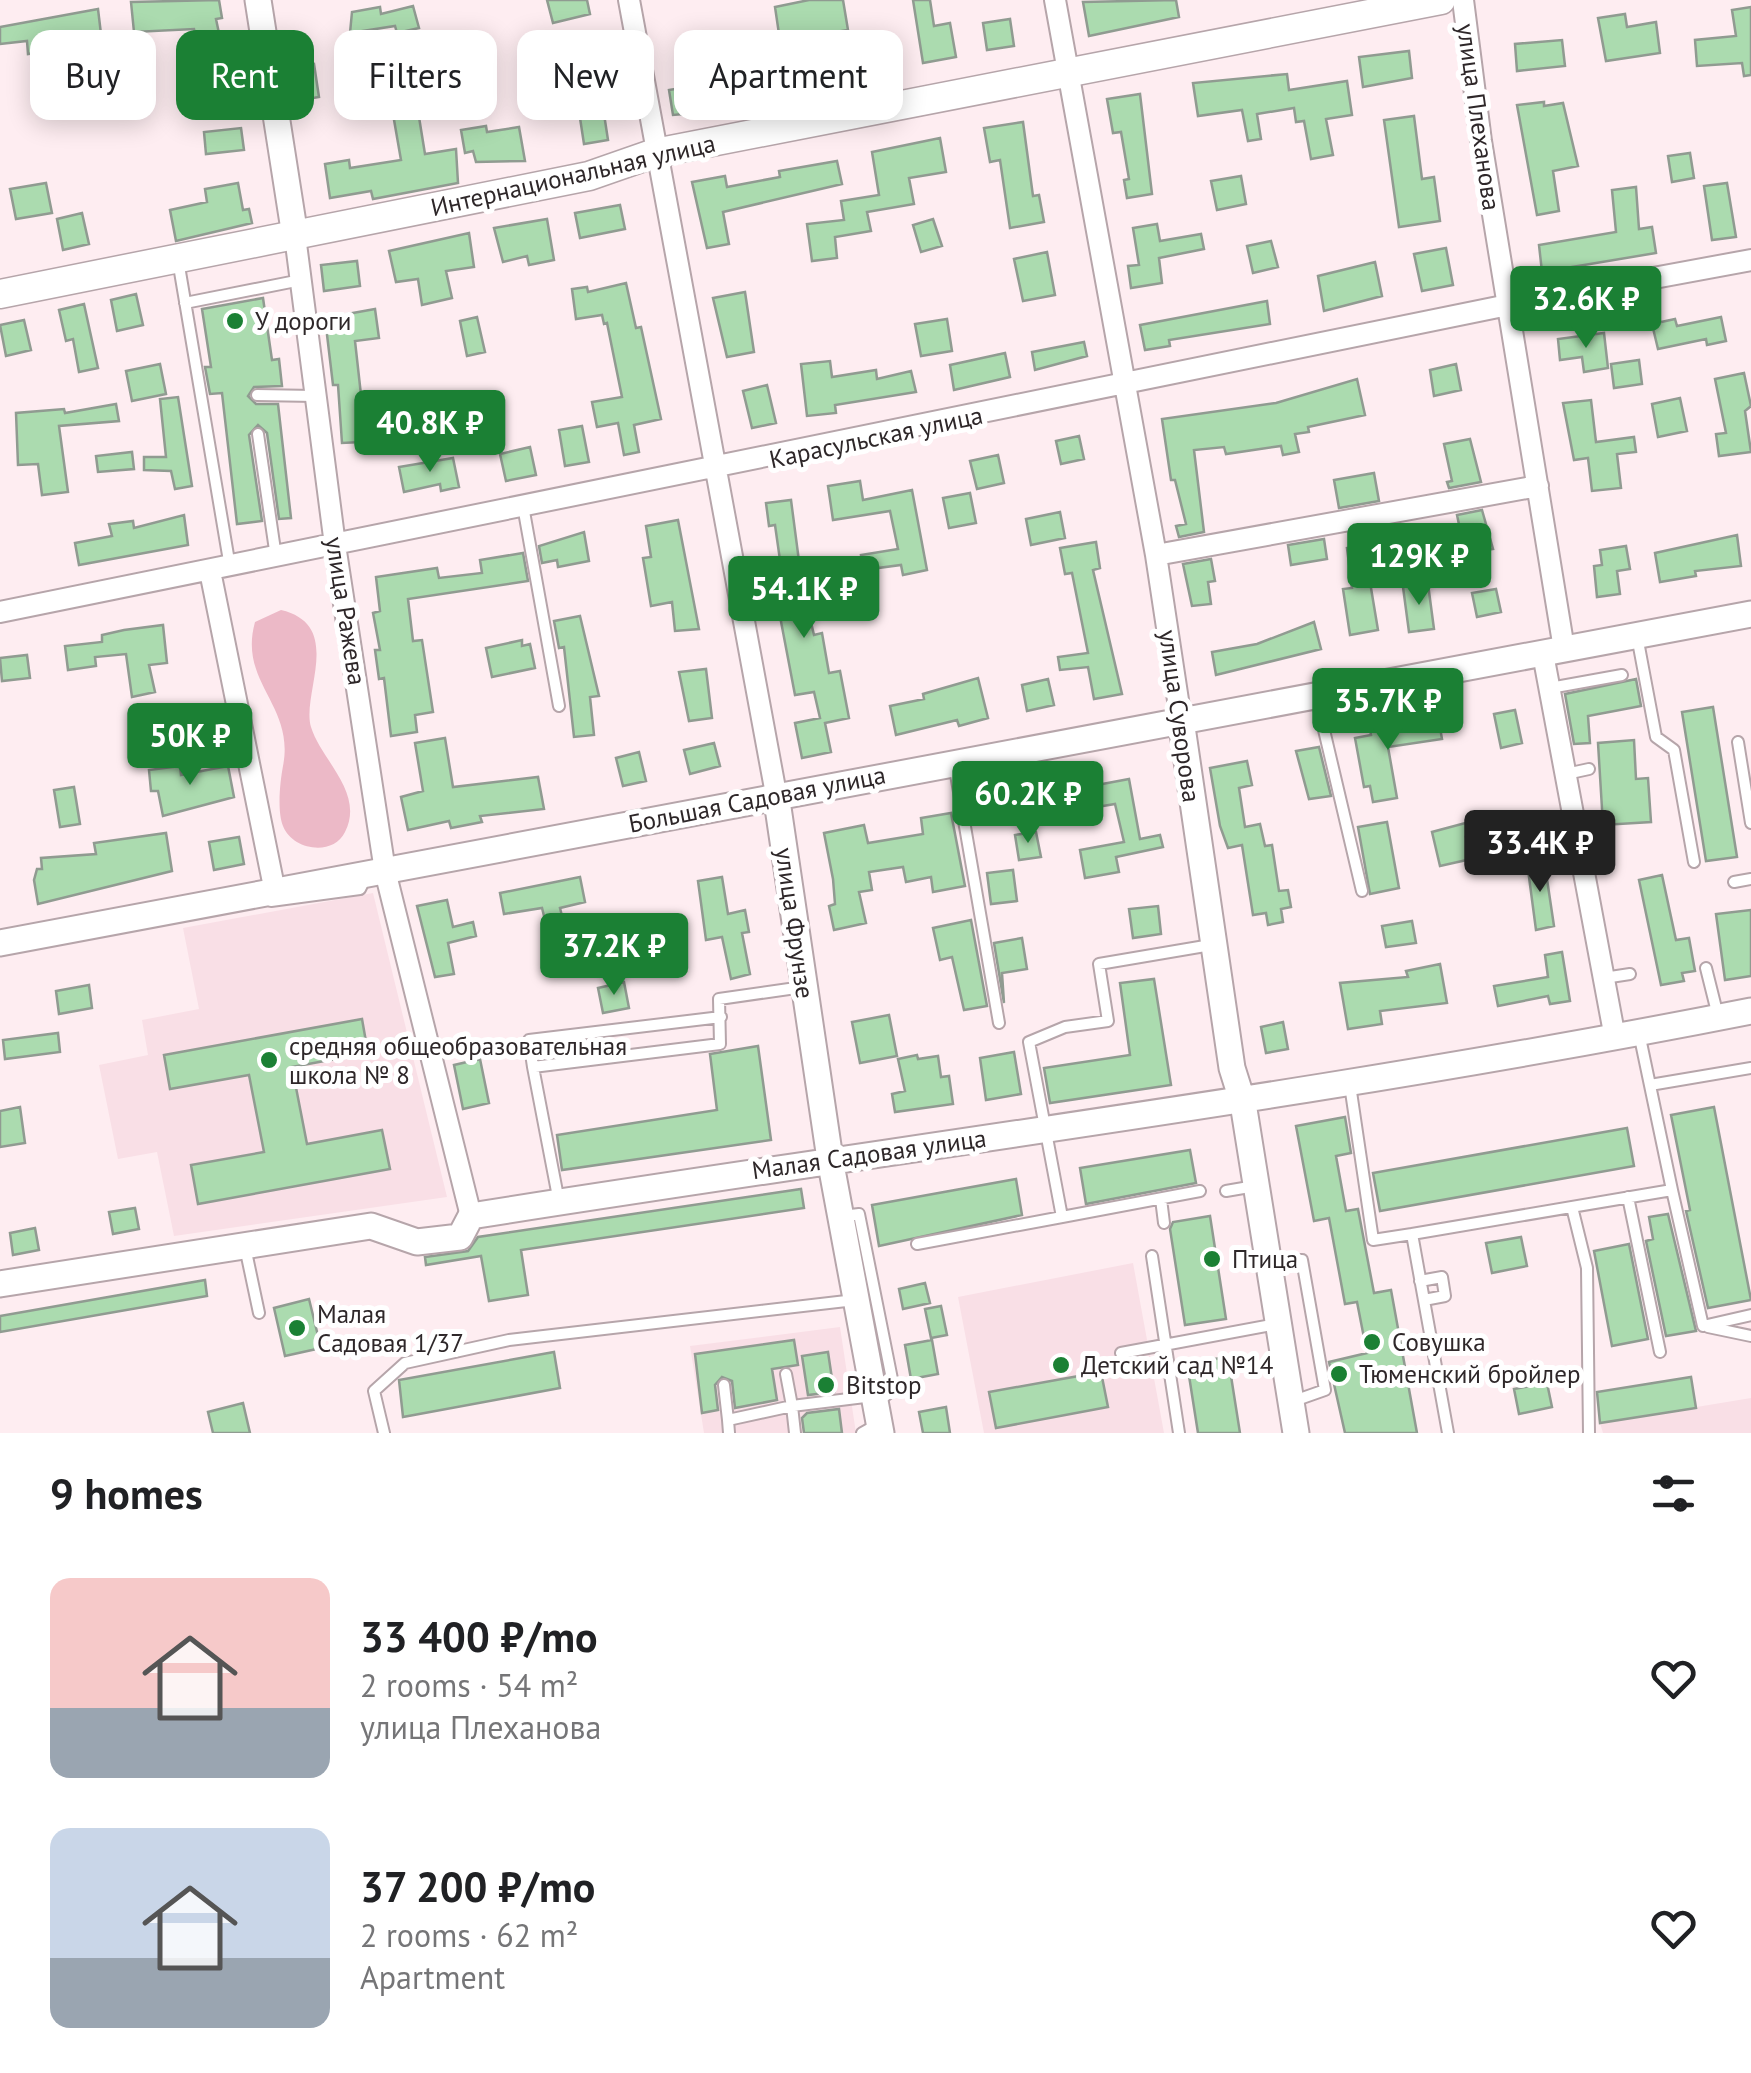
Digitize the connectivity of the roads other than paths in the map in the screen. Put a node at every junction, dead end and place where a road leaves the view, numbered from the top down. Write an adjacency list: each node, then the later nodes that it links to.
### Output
1 (258, 0): 8 (street, улица Ражева)
2 (629, 0): 7 (street, улица Фрунзе)
3 (1055, 0): 6 (street, улица Суворова)
4 (1441, 0): 6 (main road, Интернациональная улица)
5 (1463, 0): 14 (street, улица Плеханова)
6 (1066, 70): 7 (main road, Интернациональная улица); 15 (street, улица Суворова)
7 (655, 153): 8 (main road, Интернациональная улица); 19 (street, улица Фрунзе)
8 (295, 236): 9 (main road, Интернациональная улица); 11 (street, улица Ражева)
9 (178, 259): 12 (main road, Интернациональная улица); 13 (lane)
10 (1751, 260): 14 (street, Карасульская улица)
11 (301, 280): 13 (lane); 17 (street, улица Ражева)
12 (0, 294)
13 (185, 303): 25 (lane)
14 (1508, 304): 15 (street, Карасульская улица); 20 (street, улица Плеханова)
15 (1124, 386): 19 (street, Карасульская улица); 23 (street, улица Суворова)
16 (257, 395): 17 (lane)
17 (316, 396): 22 (street, улица Ражева)
18 (258, 434): 24 (lane)
19 (717, 469): 21 (street, Карасульская улица); 39 (street, улица Фрунзе)
20 (1538, 486): 23 (street); 29 (street, улица Плеханова)
21 (523, 506): 22 (street, Карасульская улица); 33 (lane)
22 (335, 546): 24 (street, Карасульская улица); 42 (street, улица Ражева)
23 (1156, 555): 34 (street, улица Суворова)
24 (276, 558): 25 (street, Карасульская улица)
25 (220, 569): 26 (street, Карасульская улица); 46 (street)
26 (0, 612)
27 (1751, 614): 28 (street, Большая Садовая улица)
28 (1637, 636): 29 (street, Большая Садовая улица); 41 (lane)
29 (1553, 652): 31 (street, улица Плеханова); 32 (street, Большая Садовая улица)
30 (1622, 676): 31 (lane)
31 (1549, 688): 38 (street, улица Плеханова)
32 (1315, 695): 34 (street, Большая Садовая улица); 45 (lane)
33 (559, 706)
34 (1181, 720): 36 (street, Большая Садовая улица); 47 (street, улица Суворова)
35 (1738, 742): 40 (lane)
36 (954, 762): 39 (street, Большая Садовая улица); 56 (lane)
37 (1589, 769): 38 (lane)
38 (1565, 774): 51 (street, улица Плеханова)
39 (776, 794): 42 (street, Большая Садовая улица); 52 (street, улица Фрунзе)
40 (1751, 823)
41 (1694, 862)
42 (376, 872): 46 (street, Большая Садовая улица); 73 (street, улица Ражева)
43 (1751, 880): 44 (lane)
44 (1734, 882)
45 (1362, 891)
46 (269, 893): 48 (street, Большая Садовая улица)
47 (1217, 932): 62 (street, улица Суворова); 63 (lane)
48 (0, 943)
49 (1706, 968): 55 (lane)
50 (1630, 974): 51 (lane)
51 (1604, 978): 57 (street, улица Плеханова)
52 (804, 987): 54 (lane); 64 (street, улица Фрунзе)
53 (1751, 1011): 55 (street, Малая Садовая улица)
54 (720, 1017): 58 (lane); 58 (lane)
55 (1718, 1018): 57 (street, Малая Садовая улица)
56 (999, 1023)
57 (1627, 1036): 60 (street, Малая Садовая улица); 61 (lane)
58 (533, 1067): 71 (lane)
59 (1751, 1068): 61 (lane)
60 (1350, 1085): 62 (street, Малая Садовая улица); 76 (lane)
61 (1650, 1085): 66 (lane)
62 (1242, 1103): 63 (street, Малая Садовая улица); 65 (street, улица Суворова)
63 (1044, 1130): 64 (street, Малая Садовая улица); 74 (lane)
64 (830, 1159): 71 (street, Малая Садовая улица); 79 (street, улица Фрунзе)
65 (1256, 1186): 67 (lane); 81 (street, улица Суворова)
66 (1672, 1190): 69 (lane); 89 (lane)
67 (1226, 1191)
68 (1200, 1192): 70 (lane)
69 (1628, 1198): 72 (lane); 92 (lane)
70 (1161, 1199): 74 (lane); 75 (lane)
71 (559, 1202): 73 (street, Малая Садовая улица)
72 (1572, 1207): 76 (lane); 106 (lane)
73 (470, 1216): 78 (street, Малая Садовая улица)
74 (1062, 1216): 77 (lane)
75 (1164, 1223)
76 (1412, 1234): 82 (lane)
77 (918, 1244)
78 (244, 1246): 83 (street, Малая Садовая улица); 86 (lane)
79 (856, 1248): 84 (street, улица Фрунзе); 98 (lane)
80 (1152, 1256): 91 (lane)
81 (1268, 1260): 88 (street, улица Суворова); 96 (lane)
82 (1420, 1280): 85 (lane); 85 (lane)
83 (0, 1284)
84 (856, 1300): 98 (street, улица Фрунзе); 100 (lane)
85 (1424, 1300): 105 (lane)
86 (259, 1312)
87 (1751, 1315): 89 (lane)
88 (1278, 1324): 91 (lane); 96 (street, улица Суворова)
89 (1704, 1326): 90 (lane)
90 (1751, 1336)
91 (1164, 1342): 93 (lane); 103 (lane)
92 (1660, 1352)
93 (1121, 1353)
94 (786, 1374): 97 (lane)
95 (724, 1385): 99 (lane)
96 (1291, 1402): 104 (street, улица Суворова)
97 (792, 1406): 98 (lane); 99 (lane); 102 (lane)
98 (874, 1418)
99 (728, 1420): 101 (lane)
100 (384, 1433)
101 (729, 1433)
102 (795, 1433)
103 (1180, 1433)
104 (1296, 1433)
105 (1448, 1433)
106 (1589, 1433)

